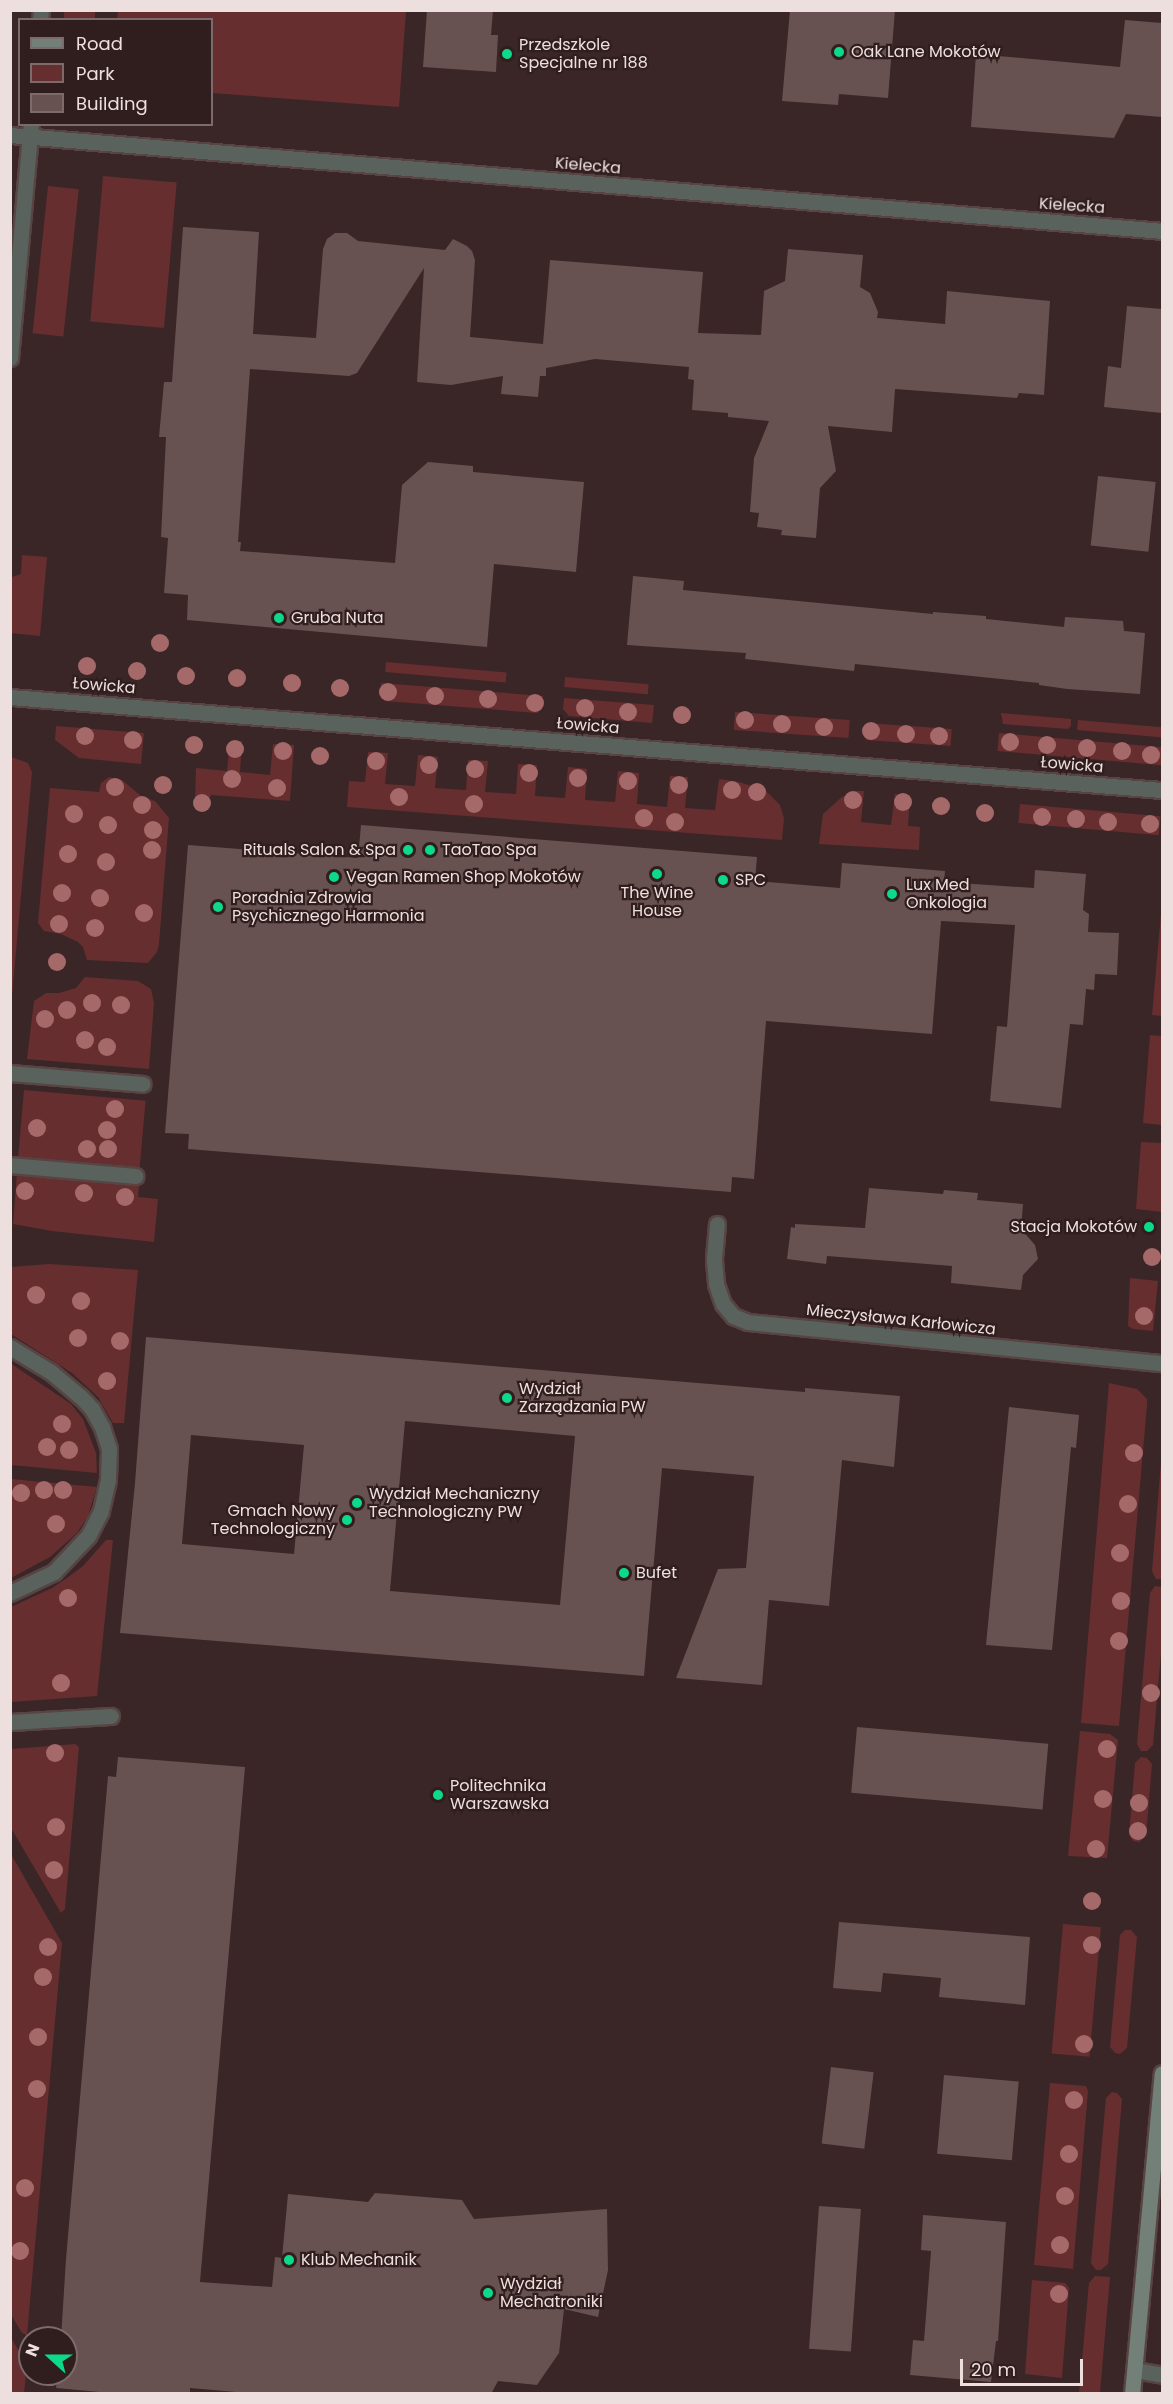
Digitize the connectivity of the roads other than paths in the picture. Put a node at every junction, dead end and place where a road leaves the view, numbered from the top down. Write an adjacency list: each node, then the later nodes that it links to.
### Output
1 (30, 131): 2 (street, Kielecka); 3 (street, Kielecka); 4 (street)
2 (10, 135)
3 (1162, 231)
4 (10, 358)
5 (10, 697): 6 (street, Łowicka)
6 (1162, 790)
7 (10, 1073): 8 (street)
8 (143, 1084)
9 (10, 1165): 10 (street)
10 (136, 1176)
11 (717, 1224): 13 (street, Mieczysława Karłowicza)
12 (10, 1347): 14 (street)
13 (1162, 1363)
14 (10, 1593)
15 (111, 1716): 16 (street)
16 (10, 1722)
17 (1162, 2073): 18 (street)
18 (1135, 2370): 19 (street); 20 (street)
19 (1162, 2375)
20 (1132, 2394)

